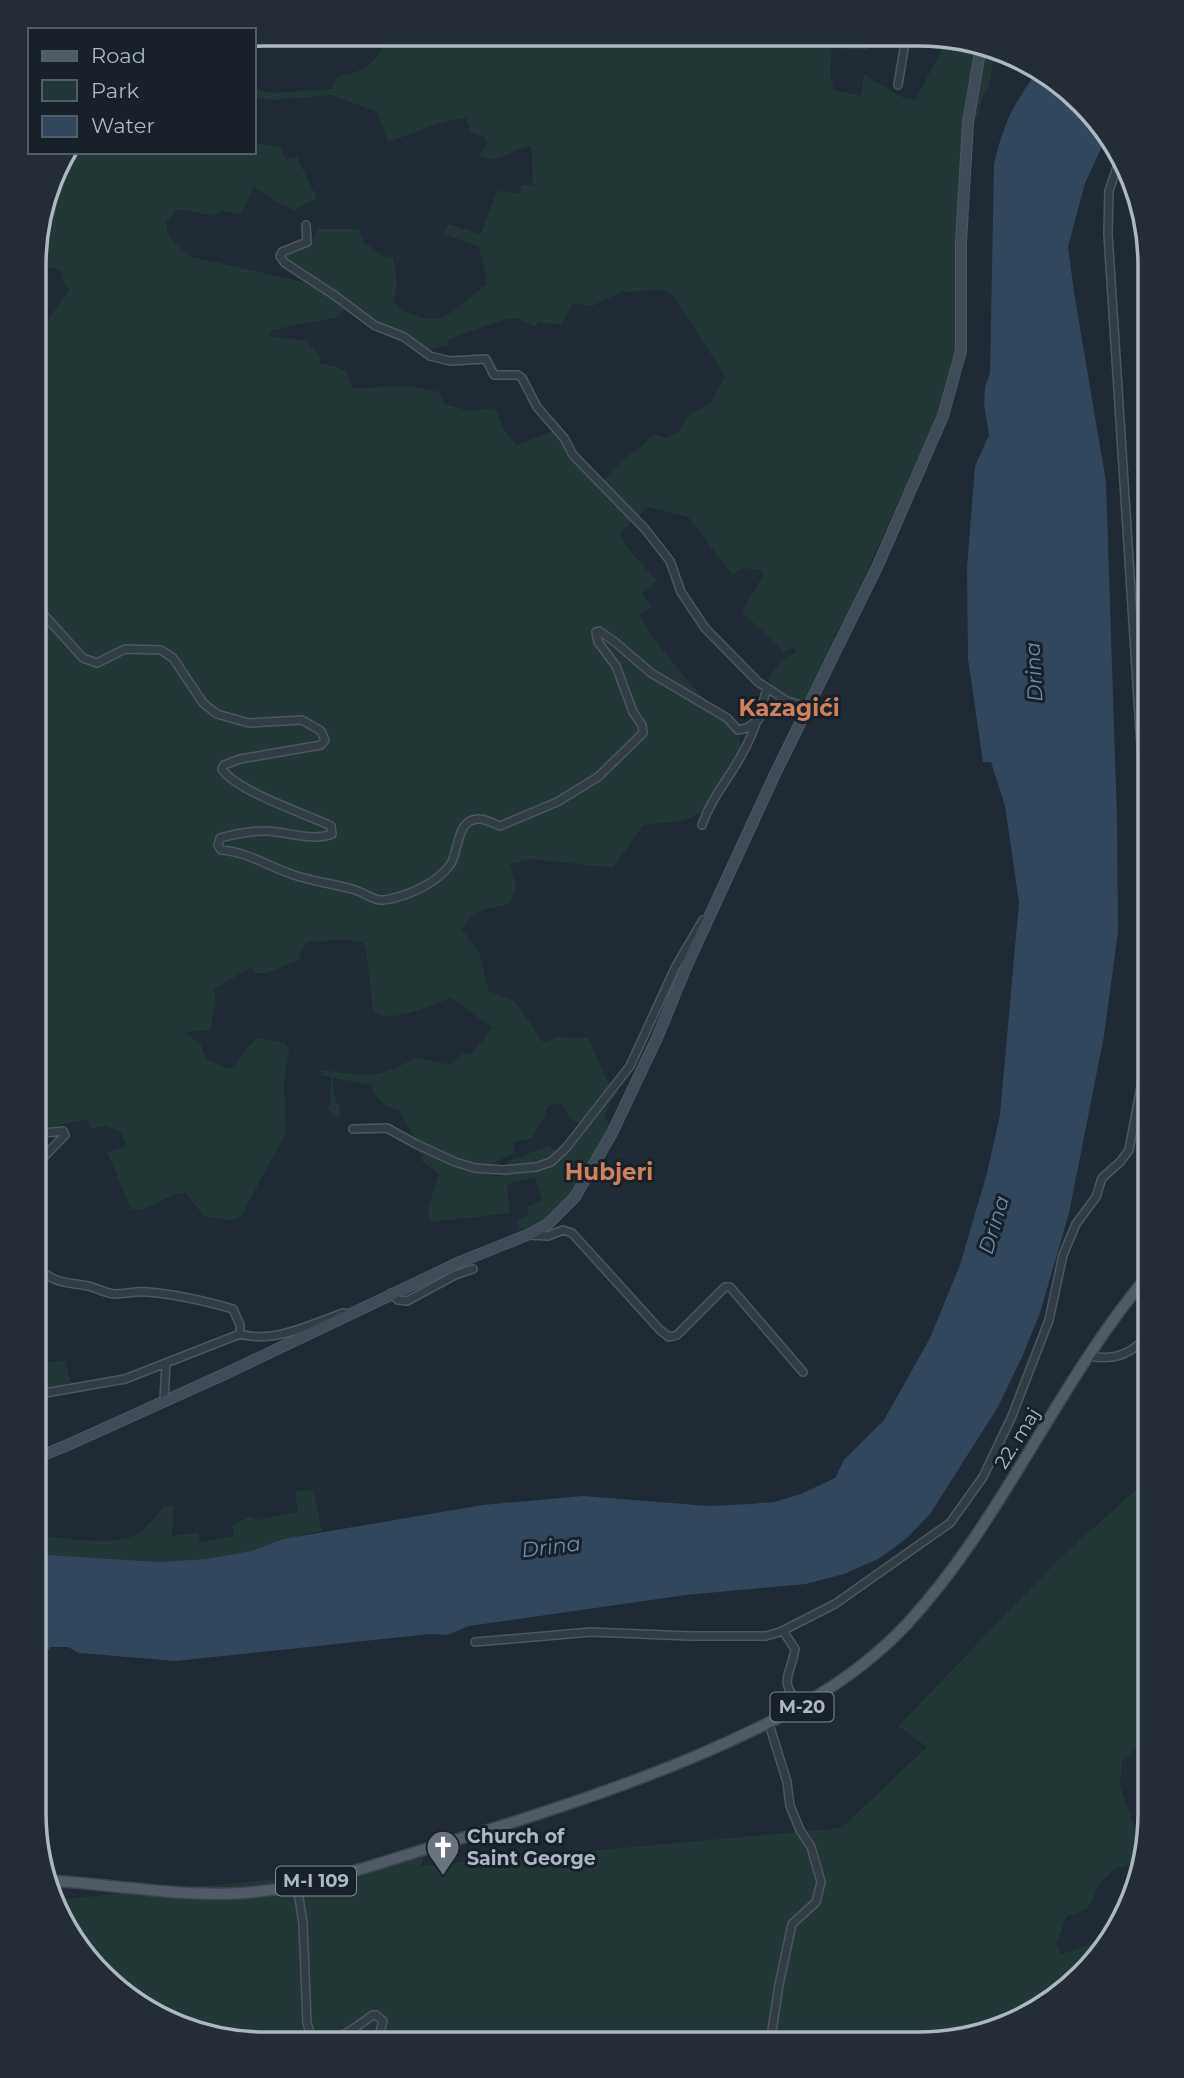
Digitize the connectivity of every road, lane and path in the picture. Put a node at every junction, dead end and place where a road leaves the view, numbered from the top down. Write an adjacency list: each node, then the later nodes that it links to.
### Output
1 (904, 46): 3 (street)
2 (980, 54): 8 (street)
3 (898, 85)
4 (1117, 168): 9 (street)
5 (306, 226): 7 (street)
6 (46, 618): 10 (street)
7 (767, 688): 8 (street); 10 (street)
8 (808, 707): 12 (street)
9 (1138, 710)
10 (759, 719): 11 (street)
11 (702, 825)
12 (718, 900): 14 (street); 17 (street)
13 (1138, 1102): 31 (street)
14 (353, 1129)
15 (46, 1133): 16 (street)
16 (46, 1158)
17 (526, 1235): 21 (street); 27 (street)
18 (472, 1269): 21 (street)
19 (46, 1275): 23 (street)
20 (1138, 1288): 25 (main road, 22. maj / M-20)
21 (391, 1293): 22 (street)
22 (349, 1314): 23 (street); 29 (street)
23 (240, 1334): 26 (street)
24 (1138, 1348): 25 (street)
25 (1088, 1356): 33 (main road, 22. maj / M-20)
26 (166, 1363): 28 (street); 29 (street)
27 (803, 1372)
28 (46, 1393)
29 (164, 1401): 30 (street)
30 (46, 1454)
31 (783, 1631): 32 (street); 33 (street)
32 (475, 1642)
33 (802, 1707): 34 (main road, M-20)
34 (769, 1724): 35 (main road, M-20); 41 (street)
35 (578, 1801): 37 (main road, M-I 109)
36 (56, 1881): 37 (main road, M-I 109)
37 (296, 1886): 38 (street)
38 (310, 2032)
39 (346, 2032): 40 (street)
40 (380, 2032)
41 (772, 2032)

